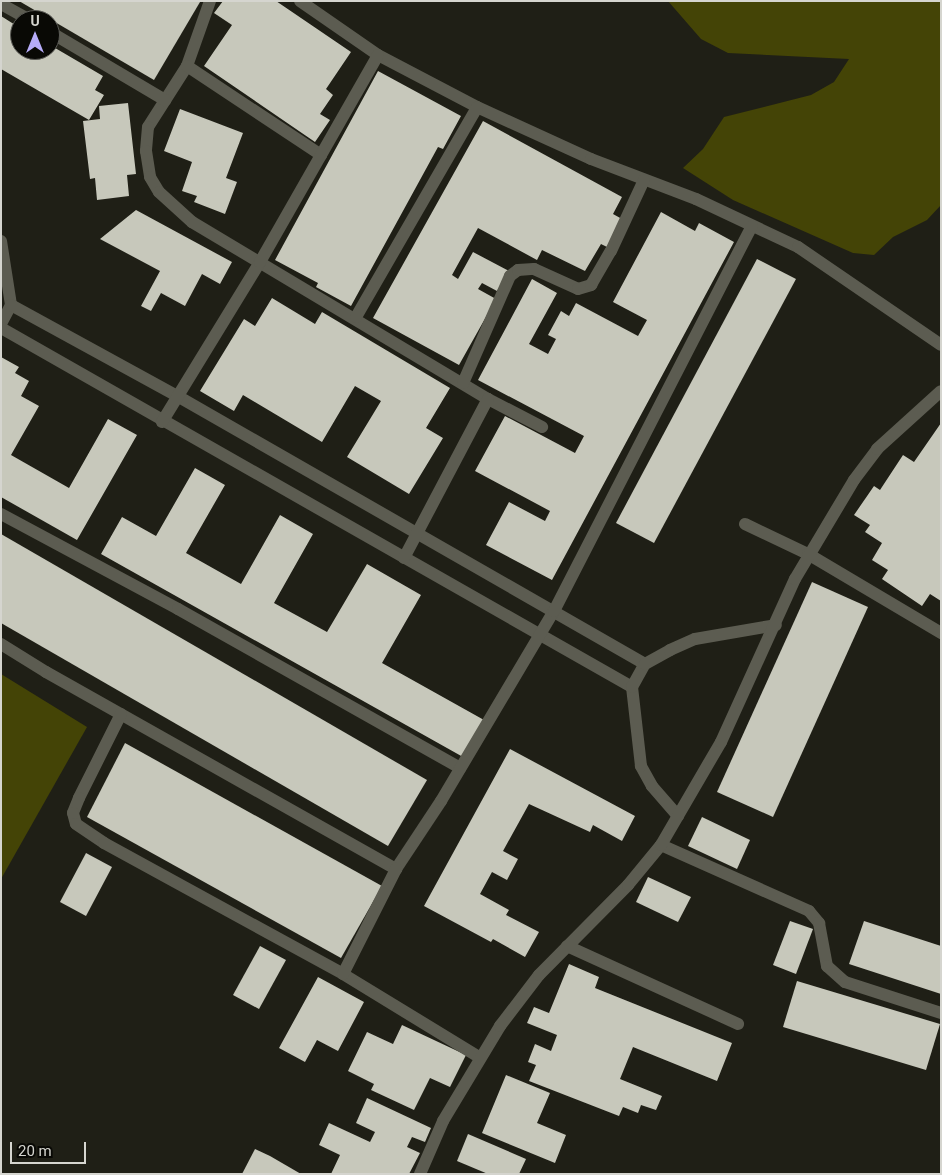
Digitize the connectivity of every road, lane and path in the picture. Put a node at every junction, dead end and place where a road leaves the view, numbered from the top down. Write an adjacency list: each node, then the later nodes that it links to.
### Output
1 (210, 1): 5 (street)
2 (300, 1): 4 (street)
3 (60, 38): 6 (street)
4 (378, 55): 7 (street); 8 (street)
5 (187, 66): 6 (street); 8 (street)
6 (165, 100): 12 (street)
7 (477, 107): 9 (street); 14 (street)
8 (321, 155): 12 (street)
9 (644, 180): 10 (street); 18 (street)
10 (752, 226): 17 (street); 29 (street)
11 (1, 241): 13 (street)
12 (260, 262): 14 (street); 20 (street)
13 (11, 305): 15 (street); 20 (street)
14 (356, 317): 18 (street)
15 (1, 324)
16 (1, 328): 22 (street)
17 (941, 345)
18 (462, 383): 21 (street)
19 (941, 391): 27 (street)
20 (179, 396): 22 (street); 26 (street)
21 (488, 399): 23 (street); 26 (street)
22 (162, 422): 28 (street)
23 (542, 427)
24 (1, 514): 37 (street)
25 (745, 524): 27 (street)
26 (416, 534): 28 (street); 29 (street)
27 (808, 554): 30 (street); 31 (street)
28 (404, 558): 32 (street)
29 (554, 611): 32 (street); 34 (street)
30 (776, 625): 34 (street); 38 (street)
31 (941, 634)
32 (538, 636): 35 (street); 37 (street)
33 (1, 644): 36 (street)
34 (645, 664): 35 (street)
35 (632, 687): 38 (street)
36 (121, 714): 40 (street); 42 (street)
37 (460, 768): 40 (street)
38 (678, 816): 39 (street)
39 (661, 845): 41 (street); 43 (street)
40 (396, 869): 42 (street)
41 (567, 946): 44 (street); 45 (street)
42 (343, 974): 45 (street)
43 (941, 1013)
44 (738, 1024)
45 (479, 1057): 46 (street)
46 (420, 1174)

